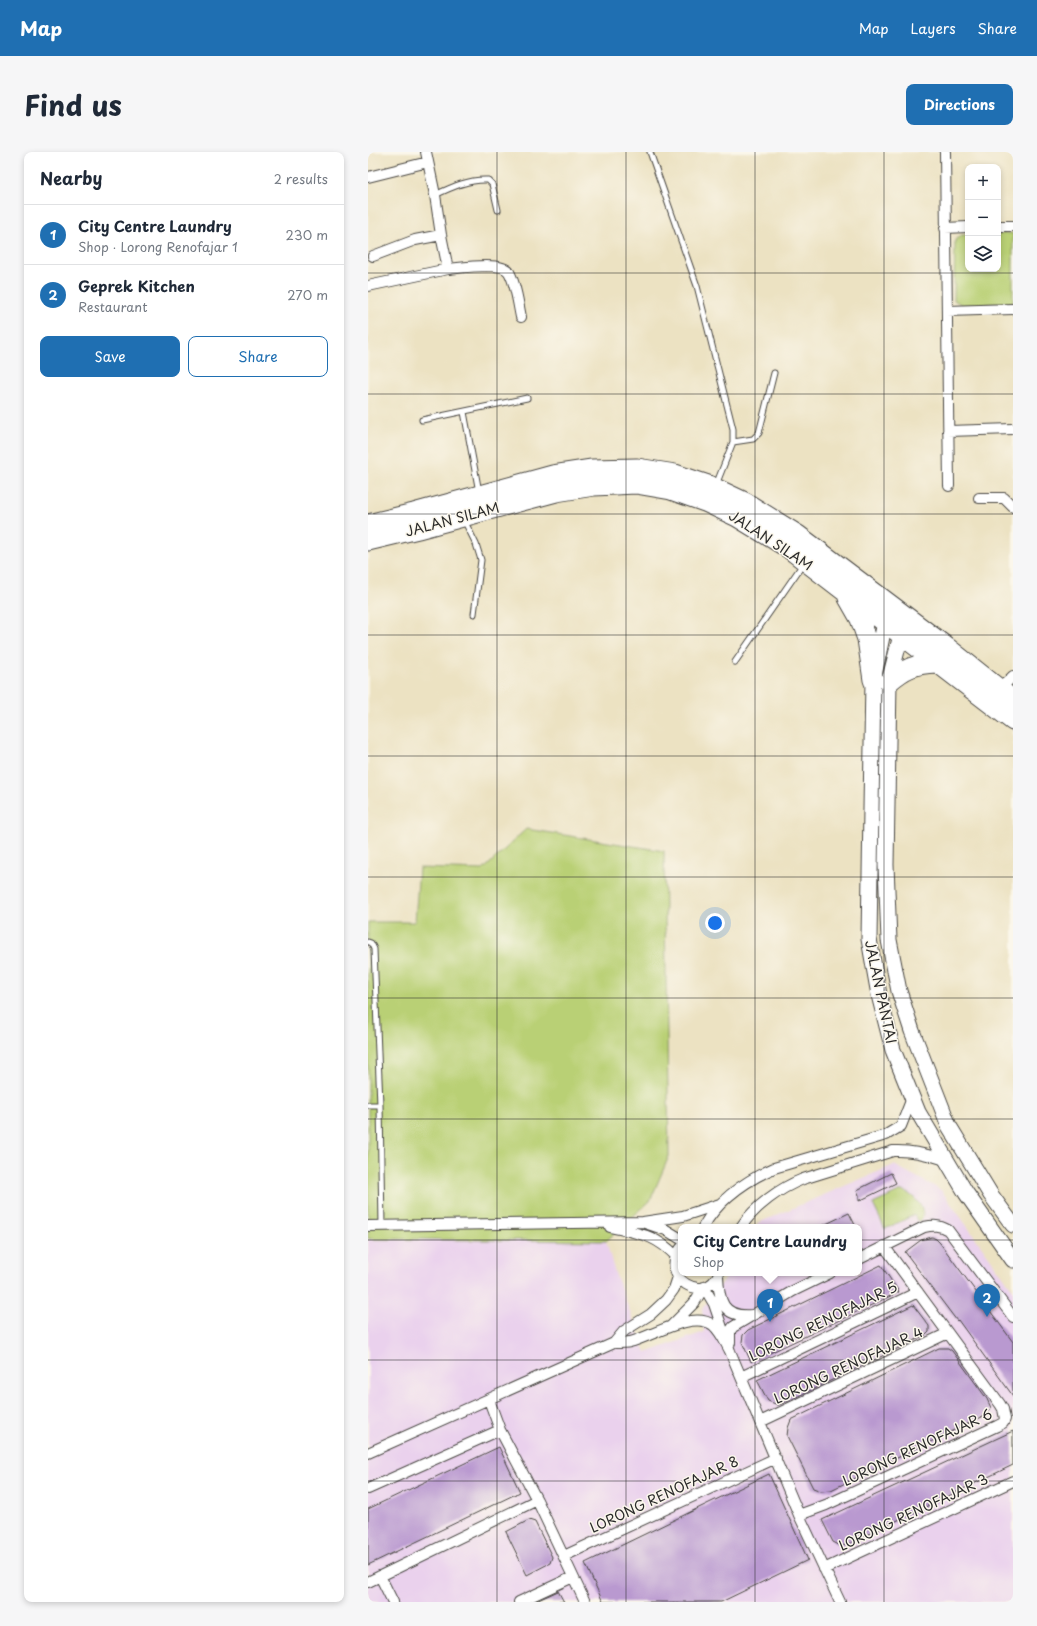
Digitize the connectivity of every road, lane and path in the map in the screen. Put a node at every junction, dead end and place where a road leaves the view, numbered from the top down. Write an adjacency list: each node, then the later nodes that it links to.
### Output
1 (426, 152): 4 (street)
2 (650, 152): 25 (lane)
3 (945, 152): 11 (street)
4 (428, 162): 5 (street); 6 (street)
5 (368, 177)
6 (435, 195): 7 (lane); 12 (street)
7 (498, 210)
8 (1001, 226): 9 (street)
9 (1013, 226)
10 (965, 227): 11 (street)
11 (945, 228): 17 (street)
12 (440, 235): 13 (street); 14 (street)
13 (373, 256)
14 (448, 269): 15 (street); 18 (street)
15 (368, 286)
16 (1013, 309): 17 (street)
17 (947, 311): 24 (street)
18 (521, 317)
19 (774, 373): 25 (lane)
20 (527, 398): 21 (lane)
21 (464, 412): 22 (lane); 28 (lane)
22 (422, 420)
23 (1013, 429): 24 (street)
24 (948, 431): 26 (street)
25 (733, 442): 27 (lane)
26 (949, 486)
27 (714, 488): 28 (highway, JALAN SILAM); 37 (highway, JALAN SILAM)
28 (480, 495): 32 (highway, JALAN SILAM)
29 (978, 498): 30 (street)
30 (1013, 508)
31 (462, 517): 33 (highway, JALAN SILAM); 34 (highway, JALAN SILAM); 36 (lane)
32 (368, 524)
33 (368, 540)
34 (805, 561): 35 (highway, JALAN SILAM); 39 (lane)
35 (842, 588): 37 (highway, JALAN SILAM); 42 (highway)
36 (474, 614)
37 (889, 614): 38 (highway, JALAN SILAM); 42 (street, JALAN PANTAI)
38 (905, 627): 40 (highway, JALAN SILAM); 42 (street, JALAN PANTAI); 43 (highway, JALAN SILAM)
39 (735, 662)
40 (936, 663): 42 (highway); 44 (highway, JALAN SILAM)
41 (1013, 676): 43 (street)
42 (881, 681): 46 (street, JALAN PANTAI); 55 (street, JALAN PANTAI)
43 (1006, 695)
44 (1013, 721)
45 (368, 942): 48 (lane)
46 (912, 1098): 49 (street, JALAN PANTAI); 50 (street)
47 (368, 1105): 48 (lane)
48 (380, 1105): 57 (lane)
49 (946, 1160): 54 (street); 63 (street, JALAN PANTAI)
50 (720, 1204): 51 (street); 53 (street)
51 (643, 1222): 52 (street); 58 (street)
52 (596, 1224): 57 (street); 60 (street)
53 (705, 1224)
54 (744, 1224)
55 (1013, 1225)
56 (368, 1226): 57 (street)
57 (382, 1226)
58 (678, 1237)
59 (884, 1246): 62 (street); 69 (street, LORONG RENOFAJAR 6); 71 (street)
60 (678, 1251)
61 (678, 1255): 67 (street)
62 (862, 1257)
63 (1013, 1260)
64 (717, 1276): 68 (street)
65 (719, 1276): 70 (street)
66 (824, 1276): 70 (street)
67 (678, 1277): 68 (street); 74 (street)
68 (704, 1287): 72 (street); 75 (street)
69 (918, 1292): 73 (street, LORONG RENOFAJAR 6); 76 (street, LORONG RENOFAJAR 5)
70 (752, 1315): 75 (street)
71 (1013, 1317)
72 (669, 1328): 74 (street); 75 (street)
73 (948, 1333): 78 (street, LORONG RENOFAJAR 4); 85 (street, LORONG RENOFAJAR 6)
74 (614, 1343): 77 (street)
75 (730, 1351): 76 (street)
76 (741, 1377): 78 (street)
77 (489, 1400): 79 (street); 80 (street)
78 (760, 1422): 81 (street)
79 (500, 1430): 83 (street); 84 (street)
80 (368, 1454)
81 (776, 1458): 85 (street); 86 (street, LORONG RENOFAJAR 8)
82 (1013, 1481): 87 (street, LORONG RENOFAJAR 3)
83 (368, 1489)
84 (537, 1500): 86 (street); 88 (street)
85 (799, 1515): 87 (street)
86 (564, 1556): 89 (street)
87 (824, 1569): 94 (street)
88 (380, 1576): 90 (street); 91 (street)
89 (573, 1577): 92 (street); 93 (street)
90 (368, 1582)
91 (392, 1602)
92 (518, 1602)
93 (585, 1602)
94 (840, 1602)

